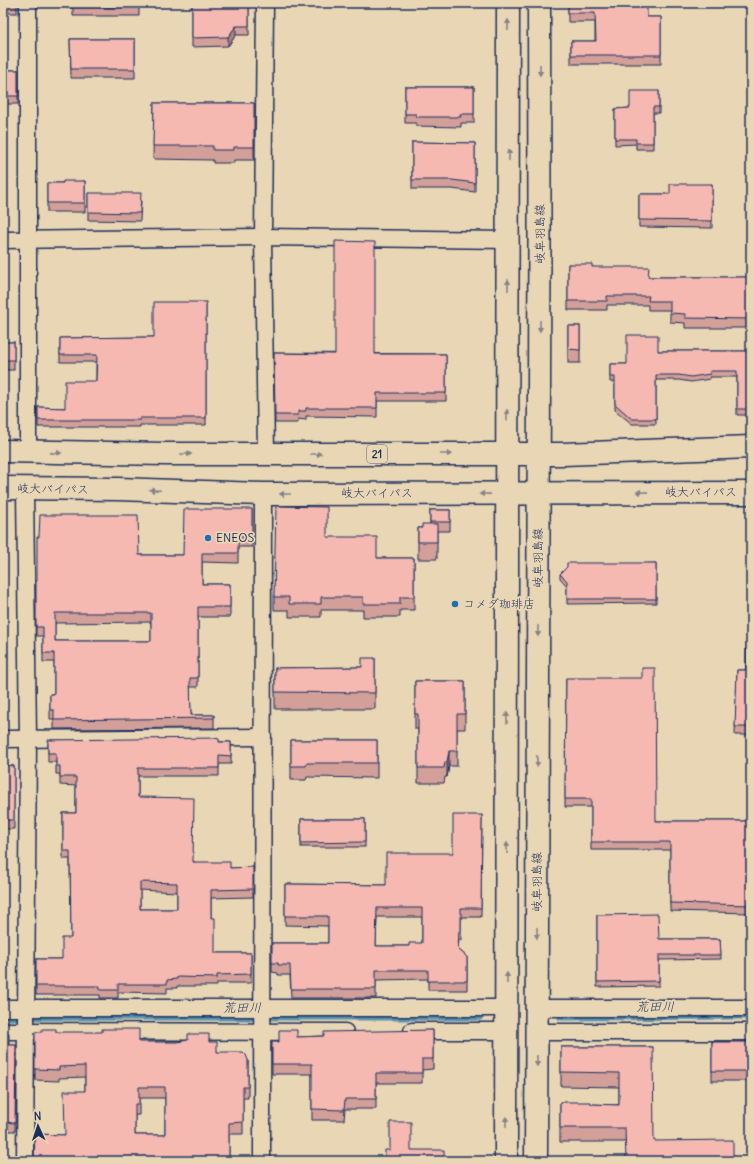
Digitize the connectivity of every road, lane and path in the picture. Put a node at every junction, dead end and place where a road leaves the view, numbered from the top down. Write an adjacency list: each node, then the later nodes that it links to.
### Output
1 (28, 3): 7 (street)
2 (265, 3): 5 (street)
3 (508, 3): 8 (main road, one-way to 3)
4 (540, 3): 14 (main road, 岐阜羽島線, one-way to 14)
5 (263, 237): 7 (street); 8 (street); 12 (street)
6 (3, 240): 7 (street)
7 (27, 240): 11 (street)
8 (509, 240): 13 (main road, one-way to 8)
9 (751, 446): 14 (main road, 21)
10 (3, 452): 11 (main road, 21)
11 (28, 452): 12 (main road, 21, one-way to 12)
12 (266, 454): 13 (main road, 21, one-way to 13)
13 (506, 454): 14 (main road, 21); 19 (main road)
14 (538, 454): 20 (main road, 岐阜羽島線)
15 (3, 488): 16 (main road, 岐大バイパス)
16 (25, 489): 18 (main road, 岐大バイパス, one-way to 16); 23 (street)
17 (751, 493): 20 (main road, 岐大バイパス, one-way to 20)
18 (263, 494): 19 (main road, 岐大バイパス, one-way to 18); 21 (street)
19 (507, 494): 20 (main road, 岐大バイパス); 25 (main road, one-way to 19)
20 (538, 494): 26 (main road, 岐阜羽島線, one-way to 26)
21 (263, 737): 23 (street); 29 (street)
22 (3, 739): 23 (street)
23 (28, 739): 28 (street)
24 (3, 1008): 28 (street)
25 (506, 1008): 29 (street); 34 (main road)
26 (537, 1008): 27 (street); 36 (main road, 岐阜羽島線)
27 (751, 1008)
28 (26, 1010): 29 (street); 30 (street)
29 (262, 1010): 32 (street)
30 (26, 1030): 31 (street); 32 (street); 38 (street)
31 (3, 1031)
32 (262, 1031): 35 (street); 39 (street)
33 (396, 1031): 34 (street)
34 (506, 1031): 40 (main road, one-way to 34)
35 (356, 1032)
36 (537, 1032): 37 (street); 41 (main road, 岐阜羽島線, one-way to 41)
37 (751, 1032)
38 (25, 1161)
39 (262, 1161)
40 (506, 1161)
41 (536, 1161)

